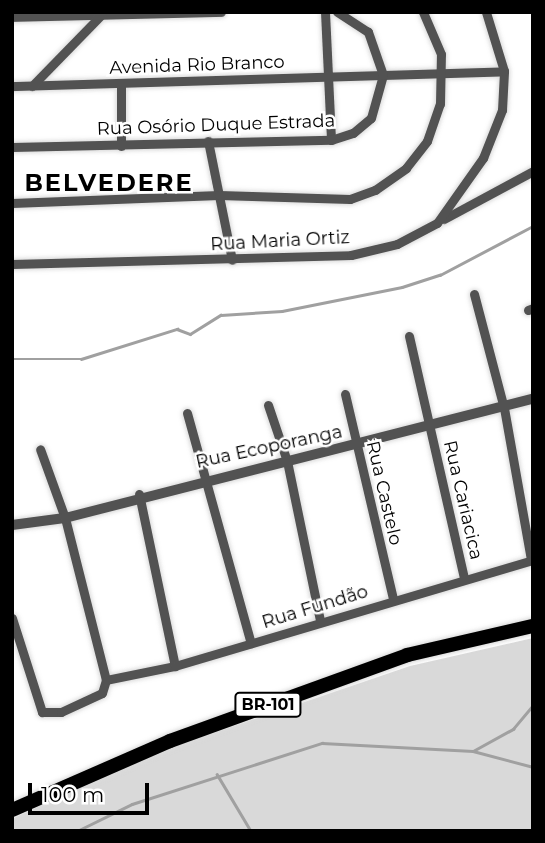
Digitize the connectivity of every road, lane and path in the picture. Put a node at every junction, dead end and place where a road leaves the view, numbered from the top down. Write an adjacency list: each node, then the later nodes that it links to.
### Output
1 (221, 12): 6 (street)
2 (325, 12): 11 (street)
3 (337, 12): 10 (street)
4 (423, 12): 9 (street)
5 (486, 12): 8 (street, Rua Maria Ortiz)
6 (102, 14): 7 (street); 14 (street)
7 (12, 16)
8 (504, 71): 9 (street, Avenida Rio Branco); 22 (street, Rua Maria Ortiz)
9 (444, 74): 10 (street, Avenida Rio Branco); 20 (street)
10 (383, 75): 11 (street, Avenida Rio Branco); 16 (street, Rua Osório Duque Estrada)
11 (328, 76): 12 (street, Avenida Rio Branco); 16 (street)
12 (121, 83): 14 (street, Avenida Rio Branco); 17 (street)
13 (12, 86): 14 (street, Avenida Rio Branco)
14 (32, 86)
15 (208, 141): 16 (street, Rua Osório Duque Estrada); 17 (street, Rua Osório Duque Estrada); 20 (street)
16 (331, 141)
17 (121, 146): 18 (street, Rua Osório Duque Estrada)
18 (12, 147)
19 (533, 171): 22 (street)
20 (219, 195): 21 (street); 23 (street)
21 (12, 203)
22 (436, 223): 23 (street, Rua Maria Ortiz)
23 (232, 260): 24 (street, Rua Maria Ortiz)
24 (12, 264)
25 (474, 294): 30 (street)
26 (409, 336): 32 (street, Rua Cariacica)
27 (345, 394): 33 (street, Rua Castelo)
28 (533, 399): 30 (street, Rua Ecoporanga)
29 (268, 405): 35 (street)
30 (504, 408): 32 (street, Rua Ecoporanga); 40 (street)
31 (187, 413): 36 (street)
32 (430, 428): 33 (street, Rua Ecoporanga); 41 (street, Rua Cariacica)
33 (357, 446): 35 (street, Rua Ecoporanga); 42 (street, Rua Castelo)
34 (40, 449): 38 (street)
35 (287, 461): 36 (street, Rua Ecoporanga); 44 (street)
36 (208, 477): 37 (street, Rua Ecoporanga); 46 (street)
37 (139, 494): 38 (street, Rua Ecoporanga); 47 (street)
38 (65, 518): 39 (street, Rua Ecoporanga); 48 (street)
39 (12, 525)
40 (532, 560): 41 (street, Rua Fundão)
41 (464, 579): 42 (street, Rua Fundão)
42 (393, 599): 44 (street, Rua Fundão)
43 (12, 618): 48 (street)
44 (320, 621): 46 (street, Rua Fundão)
45 (533, 626): 49 (main road, BR-101)
46 (251, 643): 47 (street, Rua Fundão)
47 (175, 666): 48 (street, Rua Fundão)
48 (106, 682)
49 (12, 810)

